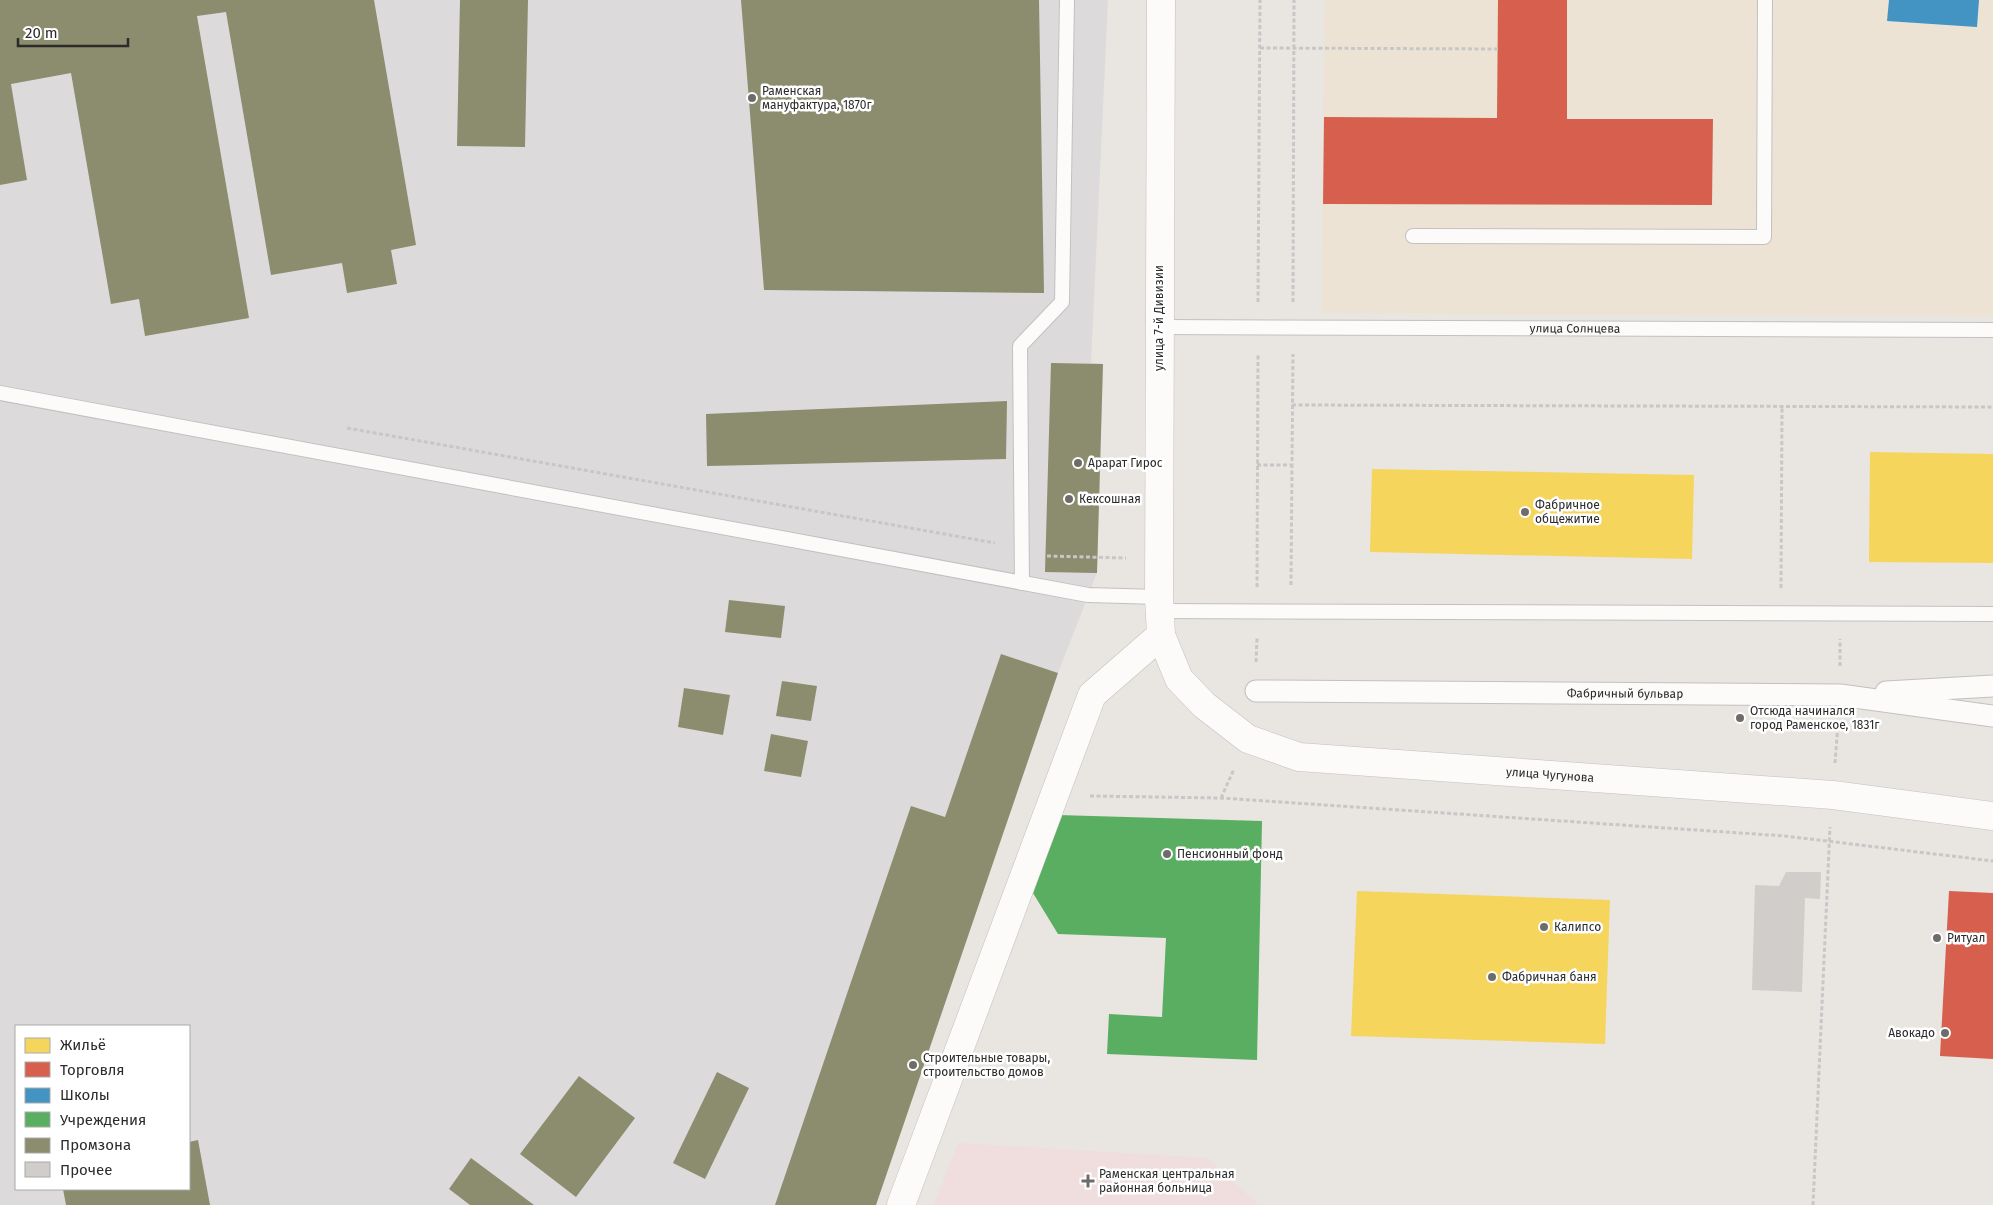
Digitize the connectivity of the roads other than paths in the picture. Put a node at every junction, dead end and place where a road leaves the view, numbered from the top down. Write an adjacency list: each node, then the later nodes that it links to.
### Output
1 (1067, 0): 8 (lane)
2 (1161, 0): 5 (main road, улица 7-й Дивизии)
3 (1765, 0): 4 (lane)
4 (1412, 236)
5 (1158, 327): 6 (lane, улица Солнцева); 9 (main road, улица 7-й Дивизии)
6 (1993, 330)
7 (0, 393): 8 (lane)
8 (1022, 583): 9 (lane)
9 (1160, 614): 10 (lane); 15 (main road, улица Чугунова); 16 (main road)
10 (1993, 614)
11 (1993, 686): 13 (street)
12 (1256, 691): 13 (street, Фабричный бульвар)
13 (1840, 695): 14 (street, Фабричный бульвар)
14 (1993, 716)
15 (1993, 816)
16 (901, 1205)

